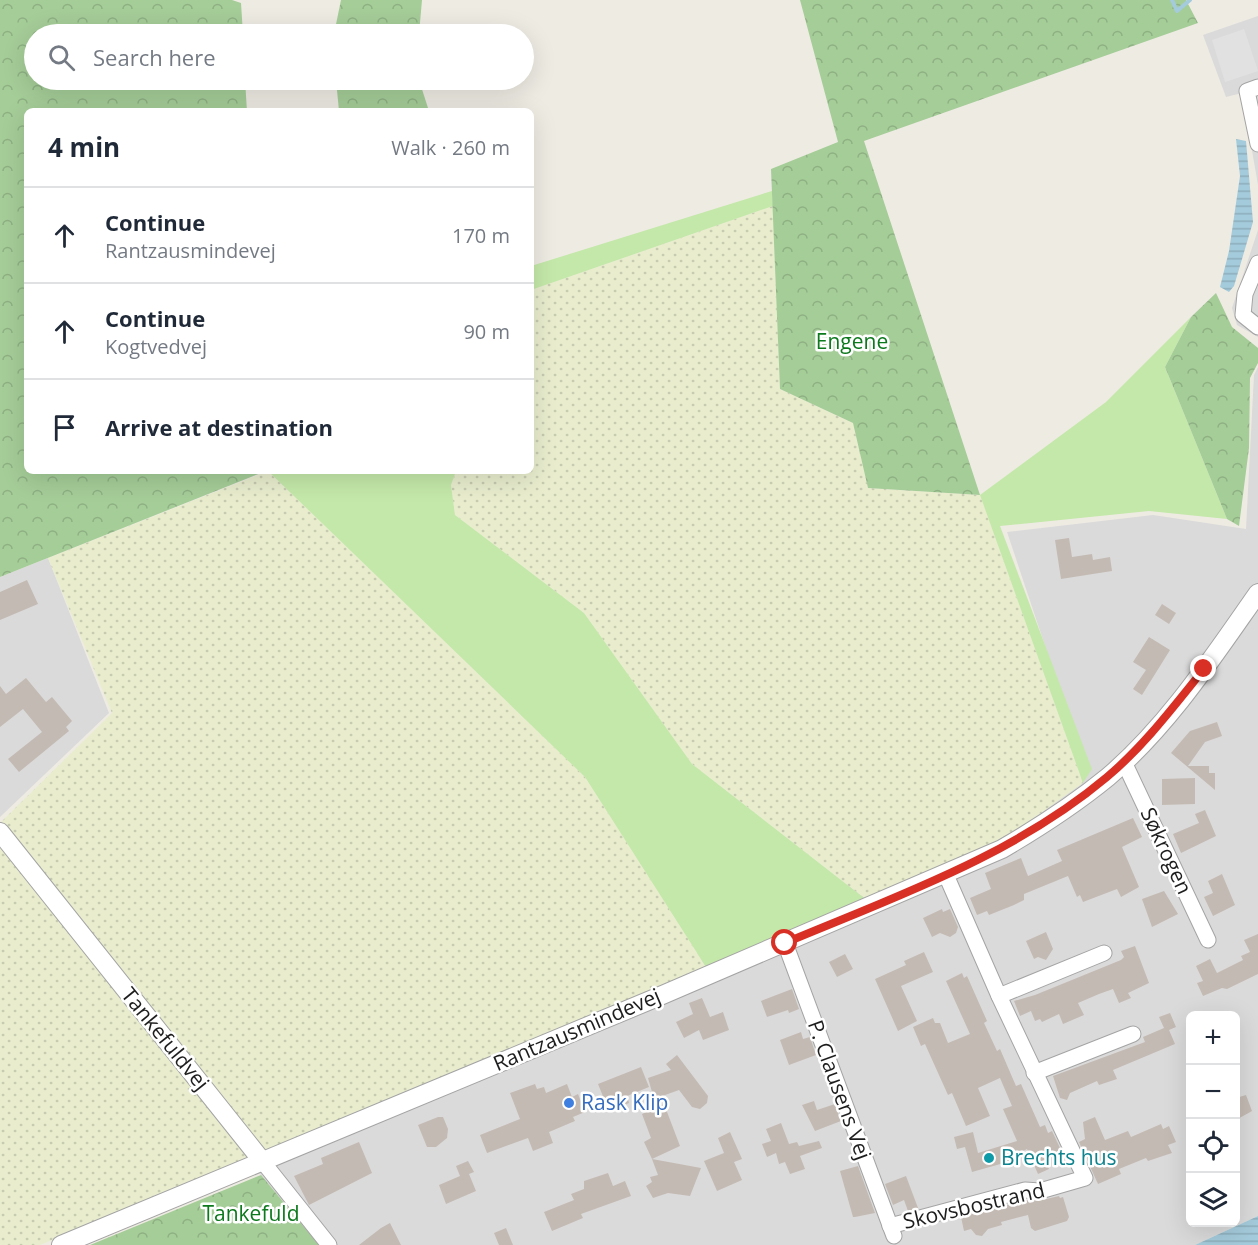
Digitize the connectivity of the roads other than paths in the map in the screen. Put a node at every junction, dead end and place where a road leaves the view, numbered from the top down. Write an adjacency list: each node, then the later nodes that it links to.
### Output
1 (1258, 87): 2 (street)
2 (1258, 144)
3 (1258, 263): 4 (street)
4 (1258, 327)
5 (1258, 594): 6 (street, Rantzausmindevej)
6 (1124, 762): 8 (street, Rantzausmindevej); 9 (street, Søkrogen)
7 (0, 832): 15 (street, Tankefuldvej)
8 (946, 875): 10 (street, Rantzausmindevej); 12 (street, Skovsbostrand)
9 (1208, 940)
10 (785, 943): 15 (street, Rantzausmindevej); 16 (street, P. Clausens Vej)
11 (1104, 953): 12 (street)
12 (999, 996): 14 (street, Skovsbostrand)
13 (1133, 1034): 14 (street)
14 (1035, 1073): 16 (street, Skovsbostrand)
15 (263, 1162): 17 (street, Rantzausmindevej); 18 (street, Tankefuldvej)
16 (892, 1231)
17 (61, 1245)
18 (329, 1245)

